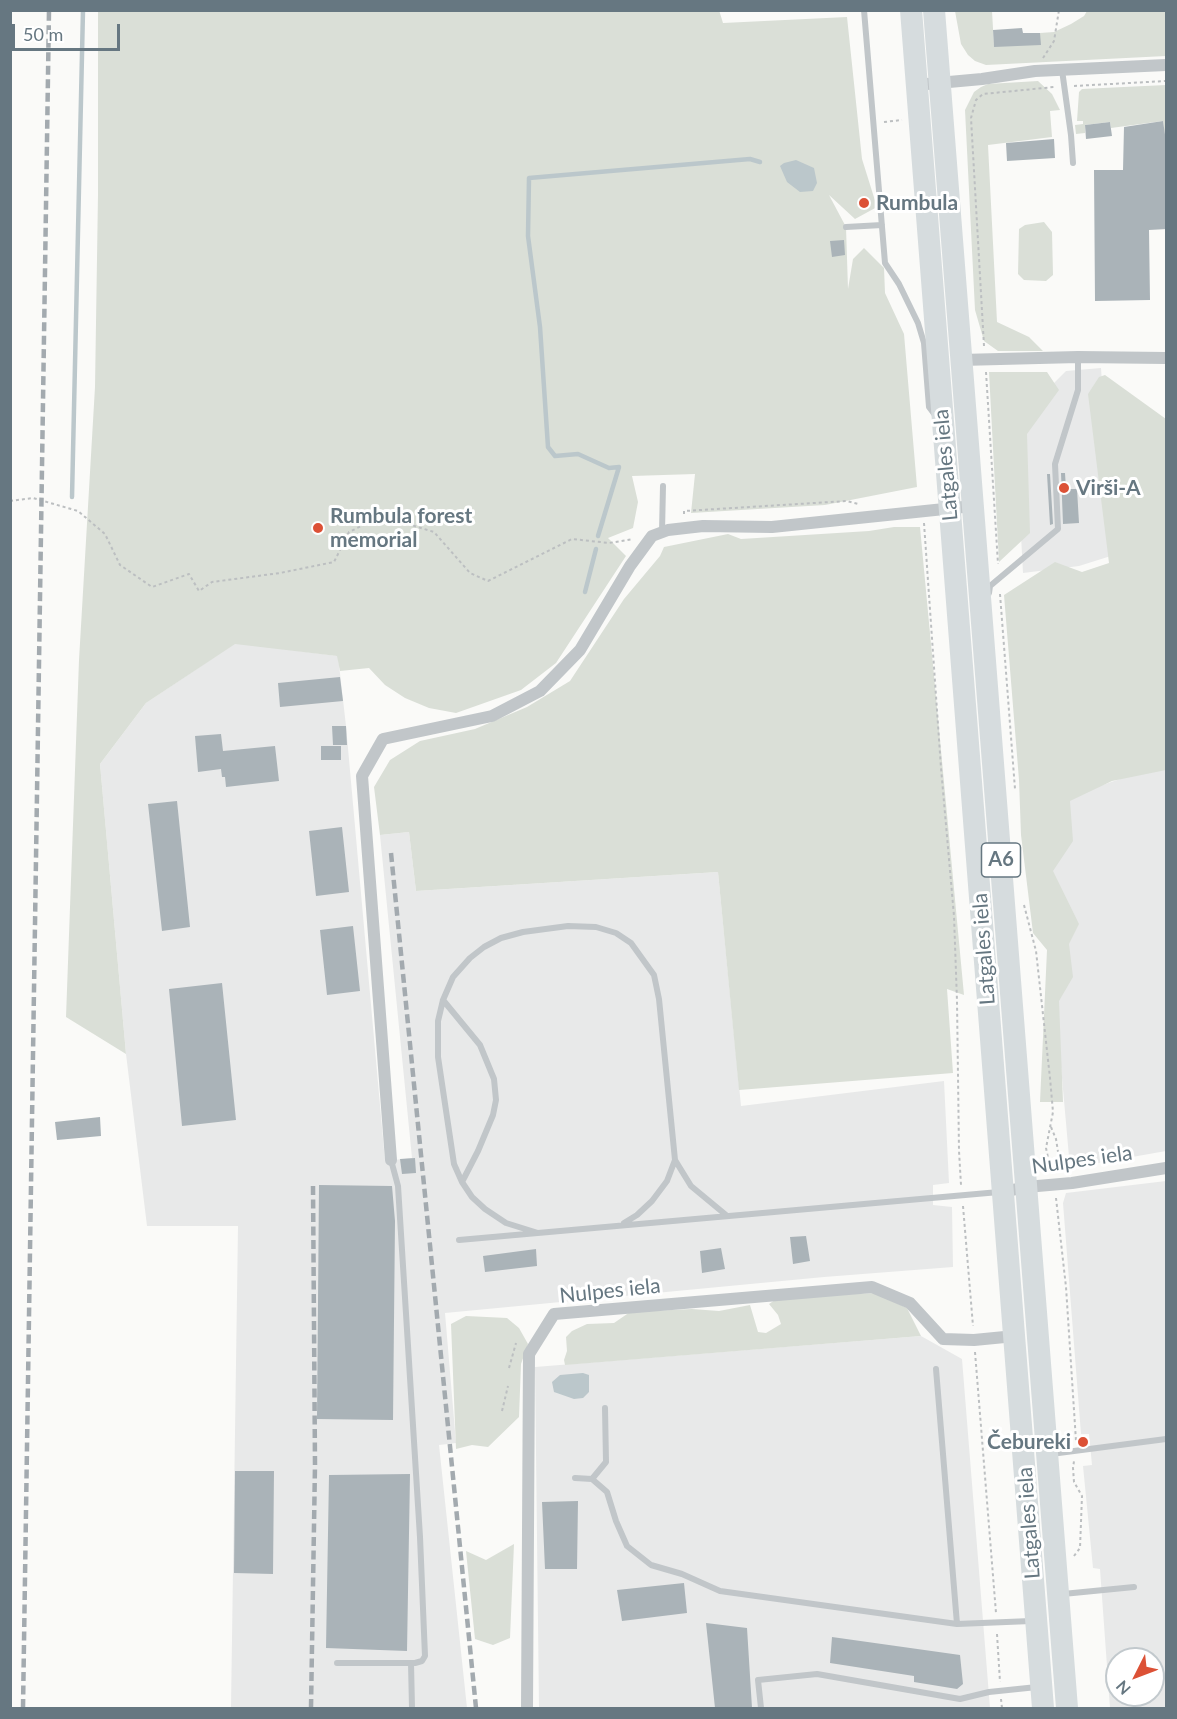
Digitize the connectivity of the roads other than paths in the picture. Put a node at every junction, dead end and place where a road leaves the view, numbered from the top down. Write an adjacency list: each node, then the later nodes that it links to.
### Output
1 (864, 10): 9 (lane)
2 (910, 10): 7 (highway, Latgales iela / A6)
3 (934, 10): 6 (highway, Latgales iela / A6)
4 (1167, 65): 5 (street)
5 (1062, 70): 6 (street); 8 (lane)
6 (940, 83): 7 (street); 13 (highway, Latgales iela / A6)
7 (916, 85): 14 (highway, Latgales iela / A6)
8 (1072, 163)
9 (882, 225): 10 (lane); 14 (lane)
10 (846, 227)
11 (1078, 357): 12 (street); 13 (street); 19 (lane, Latgales iela)
12 (1167, 358)
13 (962, 360): 16 (highway, Latgales iela / A6)
14 (943, 426): 17 (highway, Latgales iela / A6)
15 (663, 486): 18 (lane)
16 (973, 506): 17 (street); 19 (highway, Latgales iela / A6)
17 (950, 508): 18 (street); 26 (highway, Latgales iela / A6)
18 (657, 534): 21 (street)
19 (984, 644): 25 (highway, Latgales iela / A6)
20 (443, 1000): 22 (lane); 24 (lane); 24 (lane)
21 (391, 1160): 44 (lane)
22 (675, 1160): 27 (lane); 28 (lane)
23 (1167, 1168): 25 (street, Nulpes iela)
24 (462, 1182): 29 (lane)
25 (1026, 1186): 26 (street, Nulpes iela); 35 (highway, Latgales iela / A6)
26 (1003, 1192): 27 (lane); 31 (highway, Latgales iela / A6)
27 (726, 1215): 28 (lane)
28 (622, 1225): 29 (lane)
29 (538, 1233): 30 (lane)
30 (459, 1240)
31 (1015, 1336): 41 (highway, Latgales iela / A6); 47 (street, Nulpes iela)
32 (936, 1369): 40 (lane)
33 (605, 1408): 37 (lane)
34 (1167, 1439): 35 (lane)
35 (1048, 1454): 39 (highway, Latgales iela / A6)
36 (575, 1478): 37 (lane)
37 (592, 1479): 40 (lane)
38 (1134, 1587): 39 (lane)
39 (1059, 1594): 42 (highway, Latgales iela / A6)
40 (957, 1624): 41 (lane)
41 (1037, 1628): 42 (highway); 45 (highway, Latgales iela / A6)
42 (1061, 1634): 49 (highway, Latgales iela / A6)
43 (337, 1663): 44 (lane)
44 (411, 1663): 46 (lane)
45 (1042, 1698): 48 (lane)
46 (412, 1708)
47 (527, 1708)
48 (761, 1708)
49 (1067, 1708)

